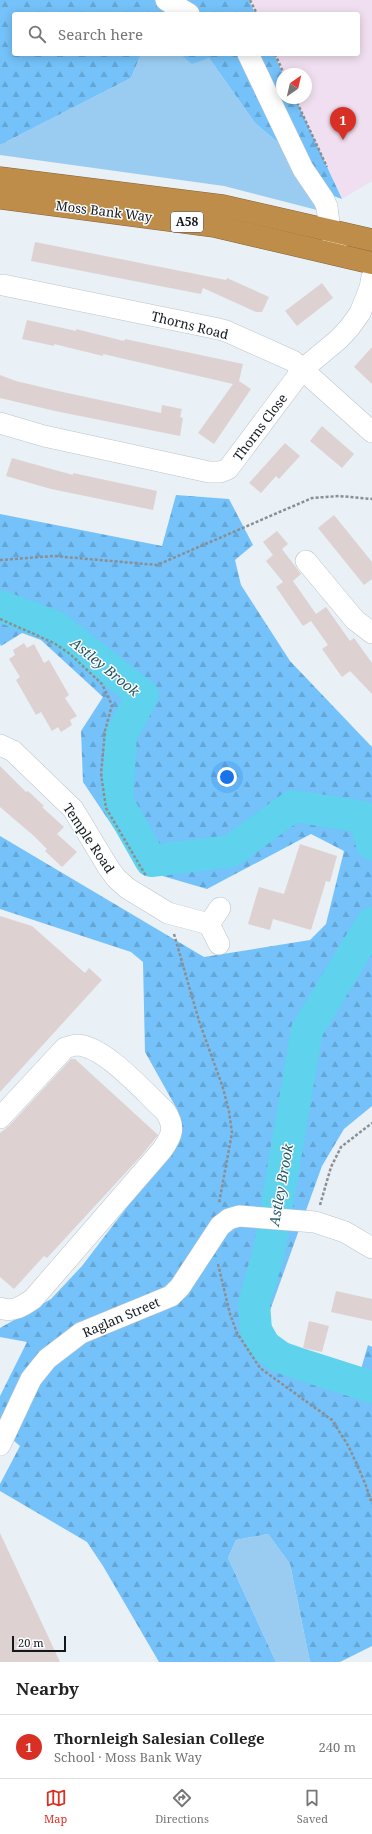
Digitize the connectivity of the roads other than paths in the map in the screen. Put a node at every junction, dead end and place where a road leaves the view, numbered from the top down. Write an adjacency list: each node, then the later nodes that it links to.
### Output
1 (166, 0): 2 (street)
2 (186, 12)
3 (249, 56): 6 (street)
4 (0, 178): 6 (highway, Moss Bank Way / A58)
5 (0, 198): 8 (highway, Moss Bank Way / A58)
6 (330, 231): 7 (highway, Moss Bank Way / A58); 8 (street)
7 (372, 240)
8 (339, 255): 9 (highway, Moss Bank Way / A58)
9 (372, 263)
10 (3, 284): 12 (street, Thorns Road)
11 (371, 284): 12 (street, Thorns Close)
12 (303, 370): 13 (street, Thorns Close); 14 (street, Thorns Road)
13 (0, 423)
14 (372, 432)
15 (306, 561): 16 (street)
16 (372, 633)
17 (0, 745): 18 (street, Temple Road)
18 (219, 944)
19 (0, 1118): 21 (street)
20 (372, 1248): 22 (street, Raglan Street)
21 (0, 1308)
22 (0, 1445)

